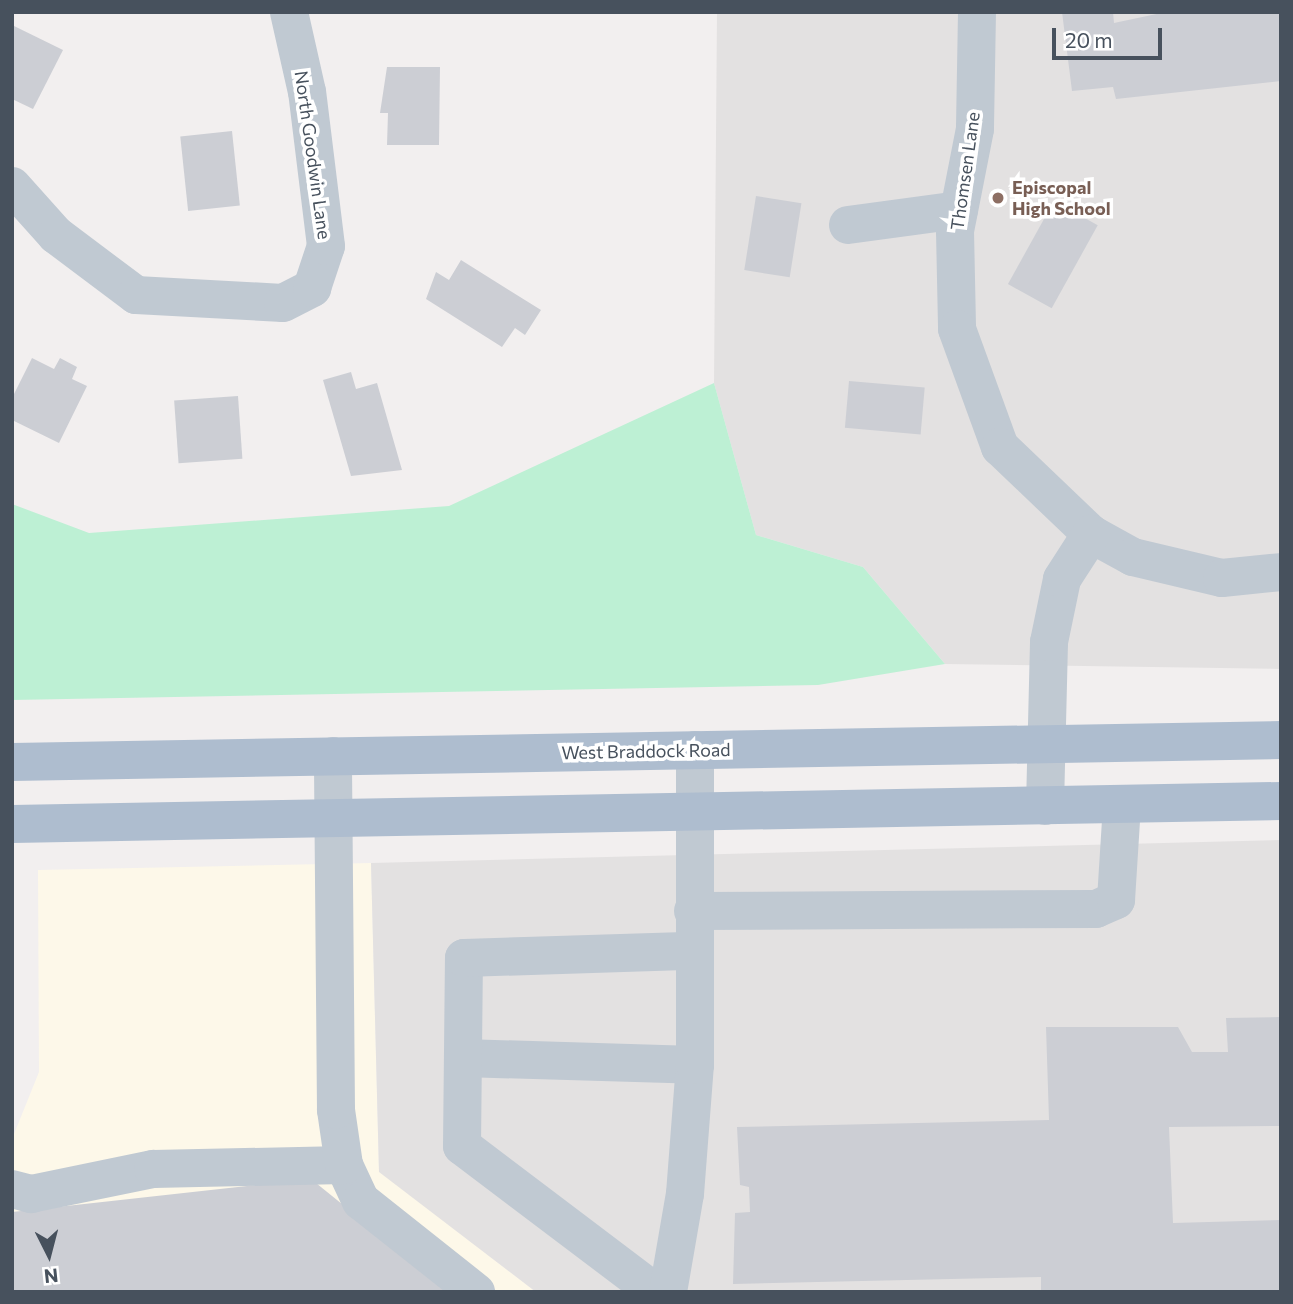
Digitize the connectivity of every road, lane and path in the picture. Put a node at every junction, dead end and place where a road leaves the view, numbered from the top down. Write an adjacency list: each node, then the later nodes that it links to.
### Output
1 (289, 12): 3 (street, North Goodwin Lane)
2 (977, 12): 4 (street, Thomsen Lane)
3 (12, 186)
4 (959, 210): 5 (street); 6 (street, Thomsen Lane)
5 (848, 225)
6 (1091, 534): 7 (street, Thomsen Lane); 9 (street)
7 (1281, 572)
8 (1281, 740): 9 (main road, West Braddock Road)
9 (1048, 743): 10 (main road, West Braddock Road); 15 (street)
10 (695, 750): 11 (main road, West Braddock Road); 16 (street)
11 (333, 756): 12 (main road, West Braddock Road); 17 (street)
12 (12, 762)
13 (1281, 802): 14 (main road)
14 (1122, 804): 15 (main road); 19 (street)
15 (1045, 806): 16 (main road)
16 (695, 810): 17 (main road); 19 (street)
17 (335, 817): 18 (main road); 23 (street)
18 (12, 824)
19 (693, 911): 20 (street)
20 (693, 951): 21 (street); 22 (street)
21 (463, 1058): 22 (street); 26 (street)
22 (695, 1065): 27 (street)
23 (344, 1166): 24 (street); 25 (street)
24 (12, 1189)
25 (476, 1292)
26 (654, 1292)
27 (668, 1292)

